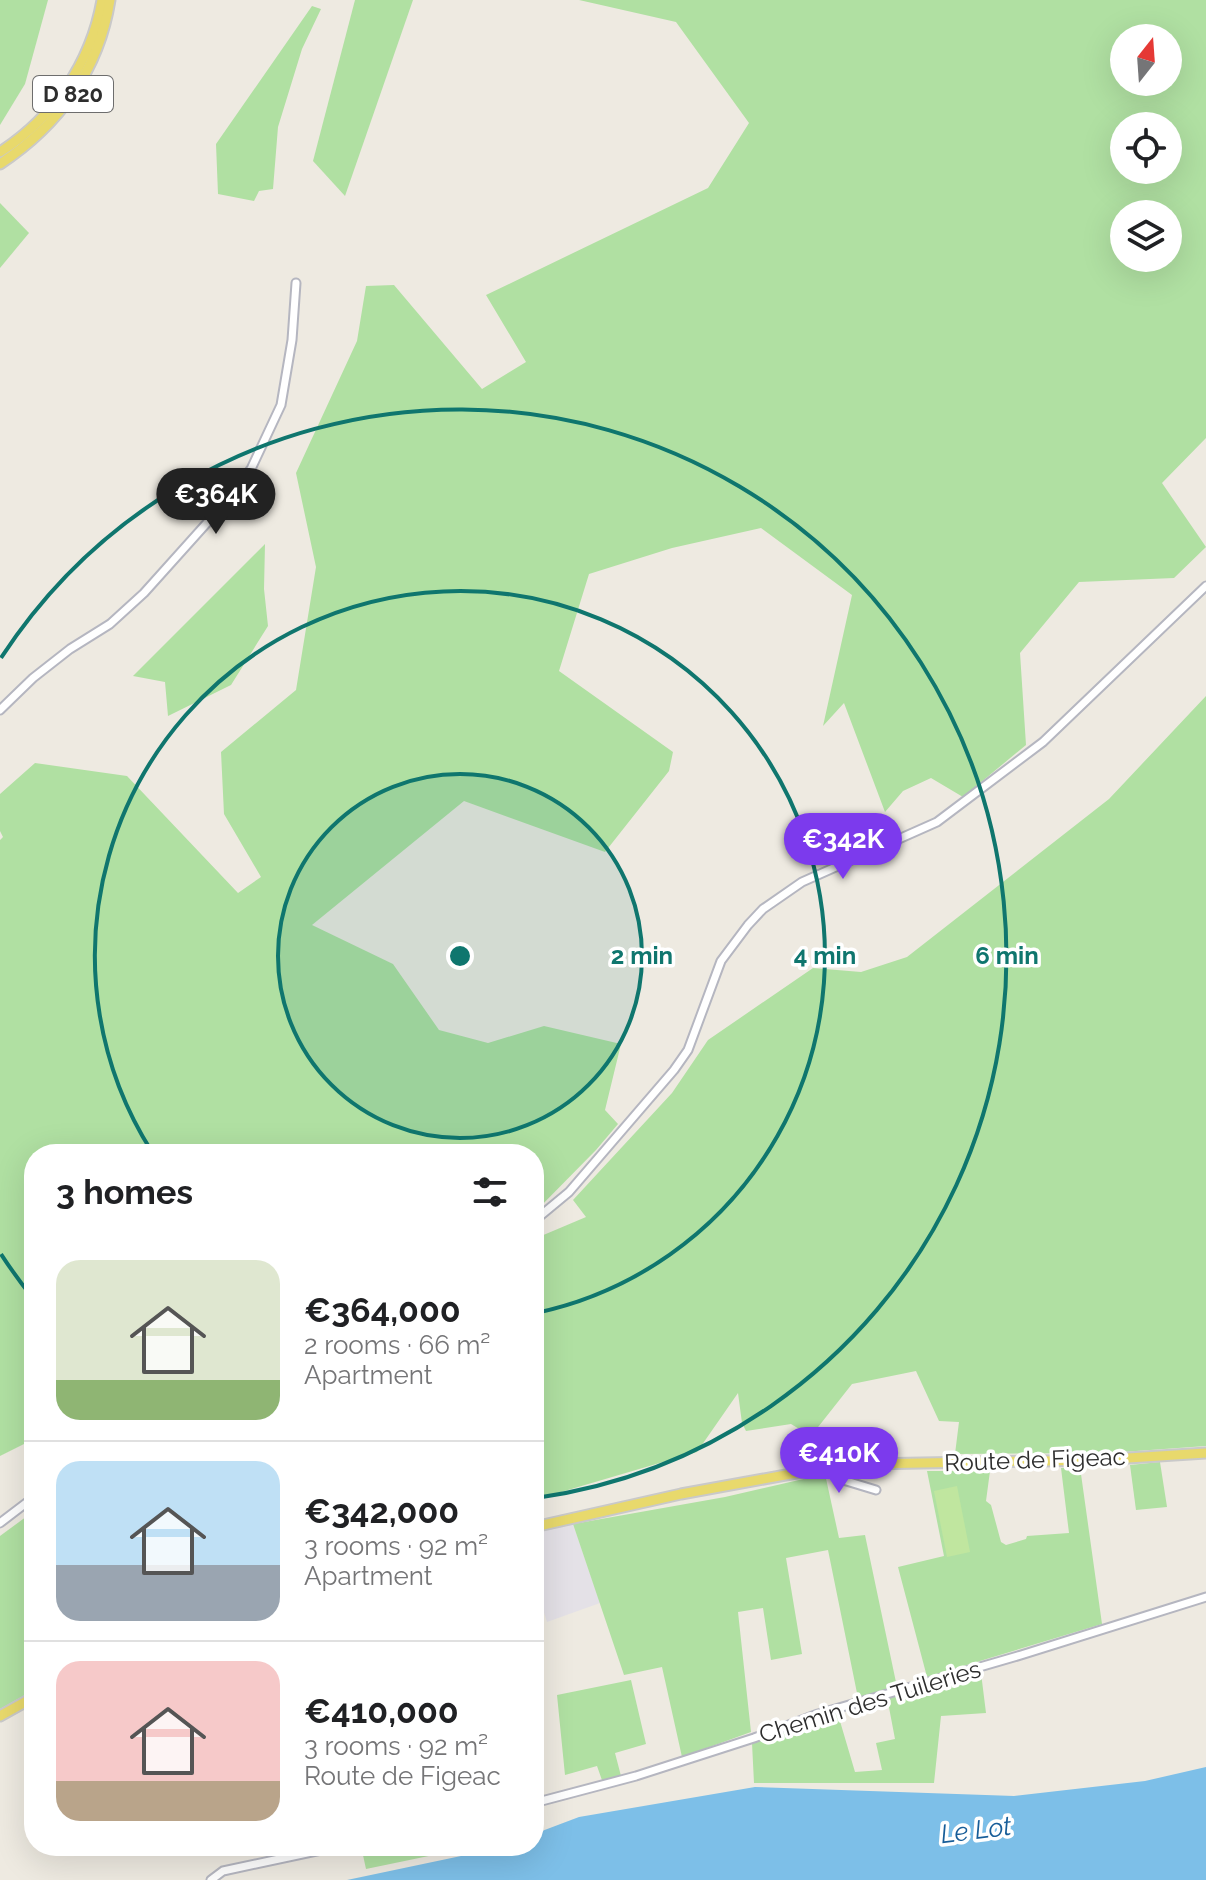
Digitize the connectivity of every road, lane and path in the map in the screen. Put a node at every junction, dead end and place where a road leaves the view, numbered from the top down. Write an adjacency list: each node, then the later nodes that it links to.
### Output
1 (102, 0): 3 (main road, D 820)
2 (110, 0): 4 (main road, D 820)
3 (0, 152)
4 (0, 164)
5 (296, 283): 7 (street)
6 (1206, 586): 8 (street)
7 (0, 710)
8 (544, 1213)
9 (1206, 1453): 10 (main road, Route de Figeac)
10 (824, 1468): 11 (street); 14 (main road, Route de Figeac)
11 (876, 1490)
12 (24, 1505): 13 (street)
13 (0, 1523)
14 (544, 1525)
15 (1206, 1597): 18 (street, Chemin des Tuileries)
16 (24, 1703): 17 (main road)
17 (0, 1716)
18 (544, 1800)
19 (293, 1856): 20 (street)
20 (211, 1880)

